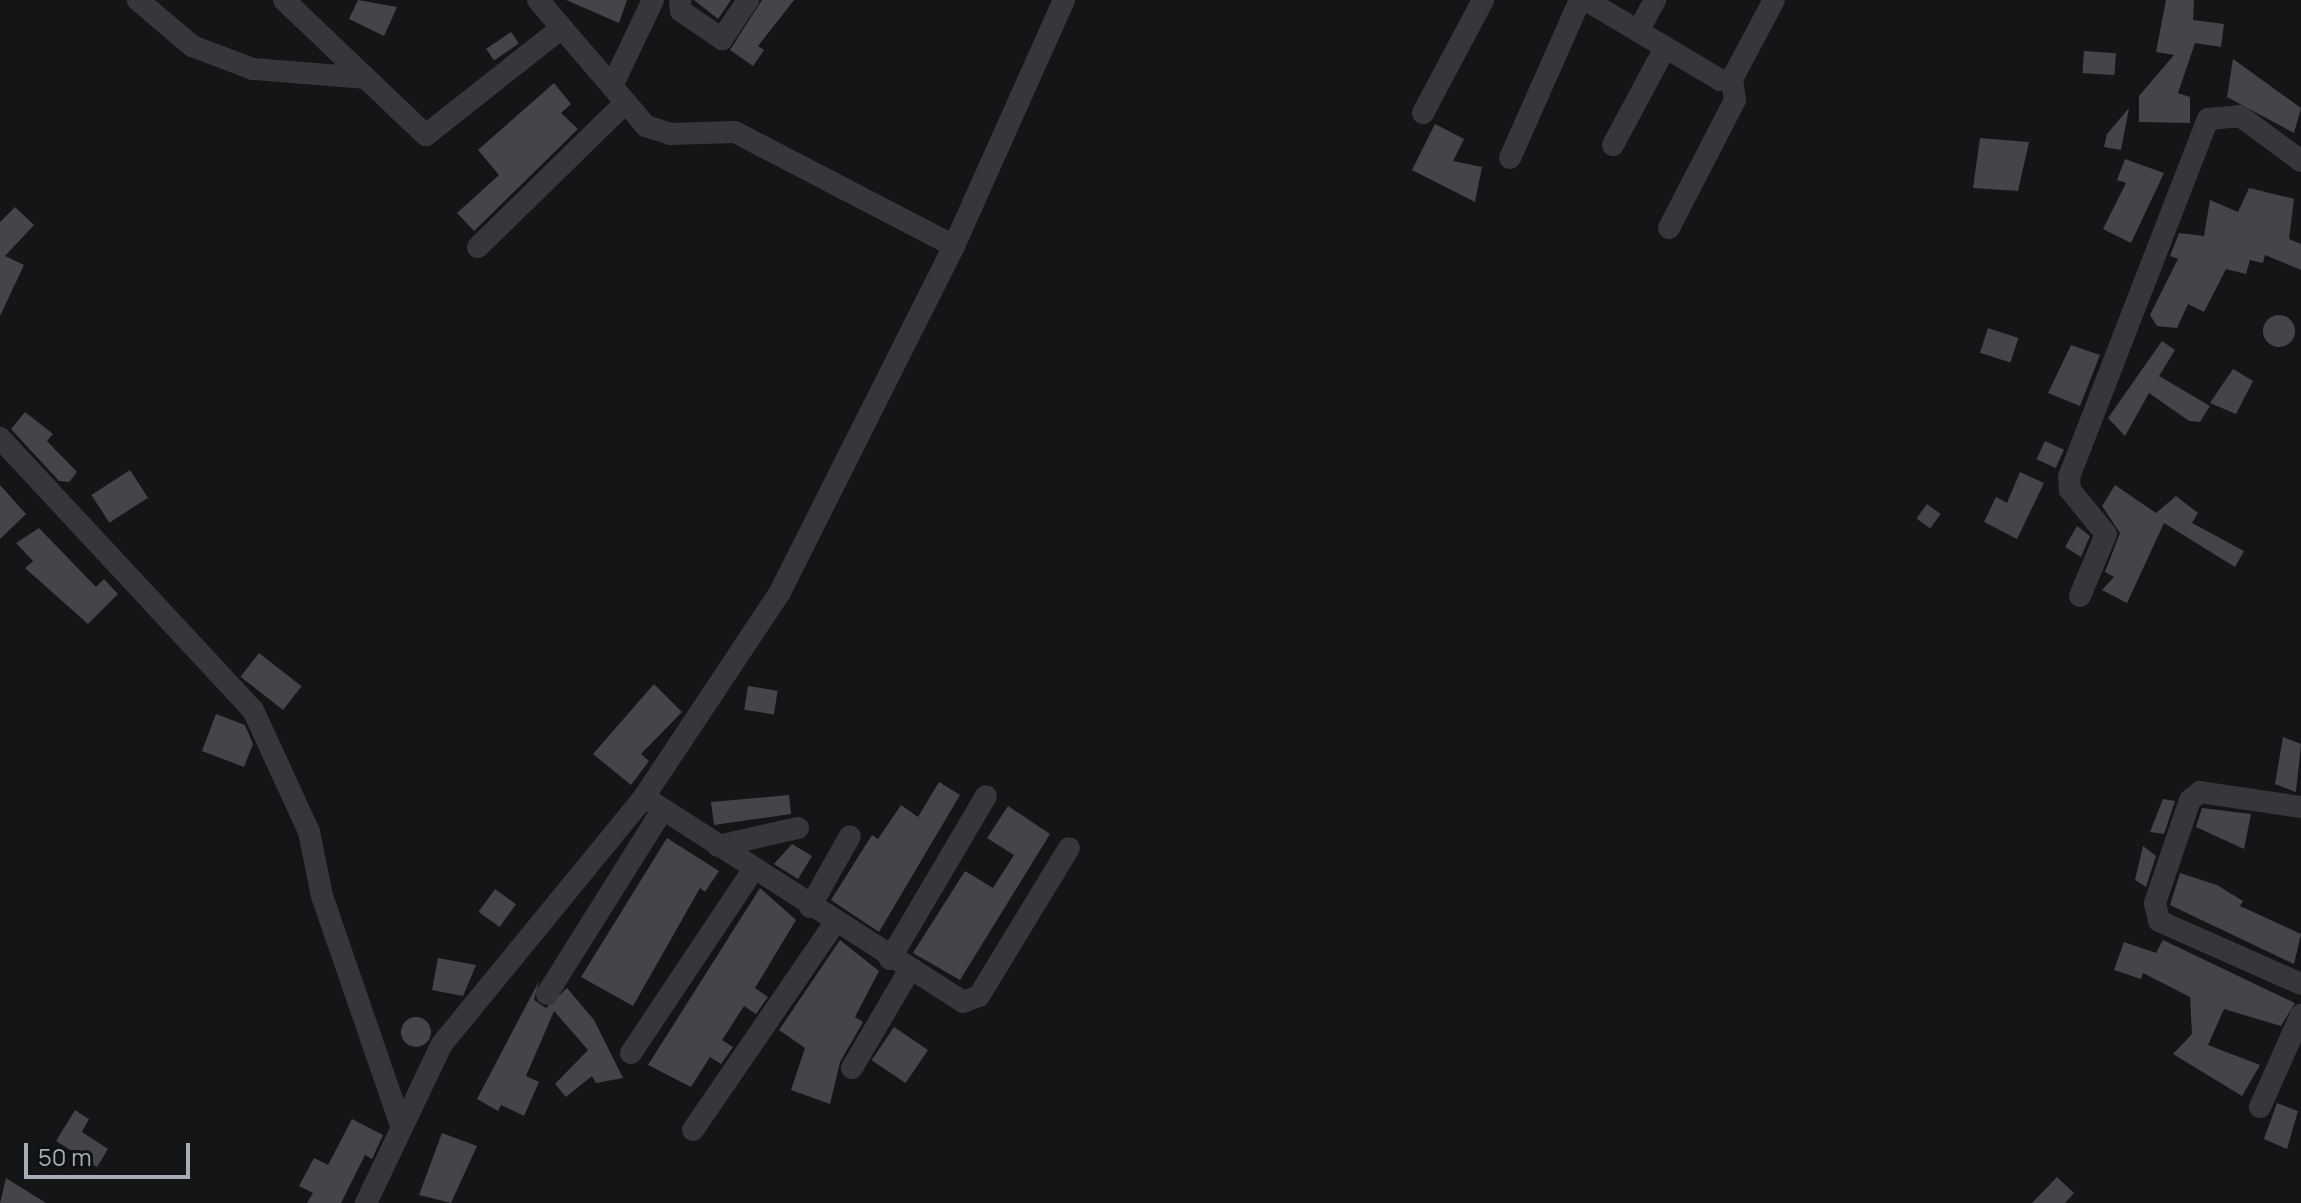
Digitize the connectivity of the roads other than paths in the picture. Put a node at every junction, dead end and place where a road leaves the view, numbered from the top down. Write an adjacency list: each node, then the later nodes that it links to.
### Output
1 (138, 0): 16 (street)
2 (284, 0): 16 (street)
3 (538, 0): 13 (street)
4 (653, 0): 18 (street)
5 (680, 0): 6 (street)
6 (748, 0)
7 (1064, 0): 24 (street)
8 (1483, 0): 19 (street)
9 (1580, 0): 21 (street)
10 (1586, 0): 14 (street)
11 (1655, 0): 14 (street)
12 (1774, 0): 17 (street)
13 (560, 29): 16 (street); 18 (street)
14 (1638, 31): 15 (street)
15 (1665, 48): 17 (street); 20 (street)
16 (364, 78)
17 (1732, 79): 23 (street)
18 (618, 95): 24 (street); 25 (street)
19 (1423, 113)
20 (1613, 145)
21 (1510, 158)
22 (2301, 161): 27 (street)
23 (1669, 228)
24 (954, 246): 29 (street)
25 (478, 247)
26 (0, 438): 45 (street)
27 (2080, 596)
28 (986, 796): 38 (street)
29 (653, 803): 33 (street); 40 (street); 45 (street)
30 (2301, 807): 39 (street)
31 (798, 828): 33 (street)
32 (850, 836): 36 (street)
33 (718, 846): 35 (street)
34 (1069, 848): 38 (street)
35 (753, 870): 36 (street); 42 (street)
36 (810, 907): 37 (street)
37 (835, 923): 38 (street); 46 (street)
38 (900, 965): 43 (street)
39 (2301, 984)
40 (547, 994)
41 (2301, 1015): 44 (street)
42 (631, 1053)
43 (852, 1068)
44 (2260, 1107)
45 (401, 1126): 47 (street)
46 (693, 1130)
47 (366, 1203)

